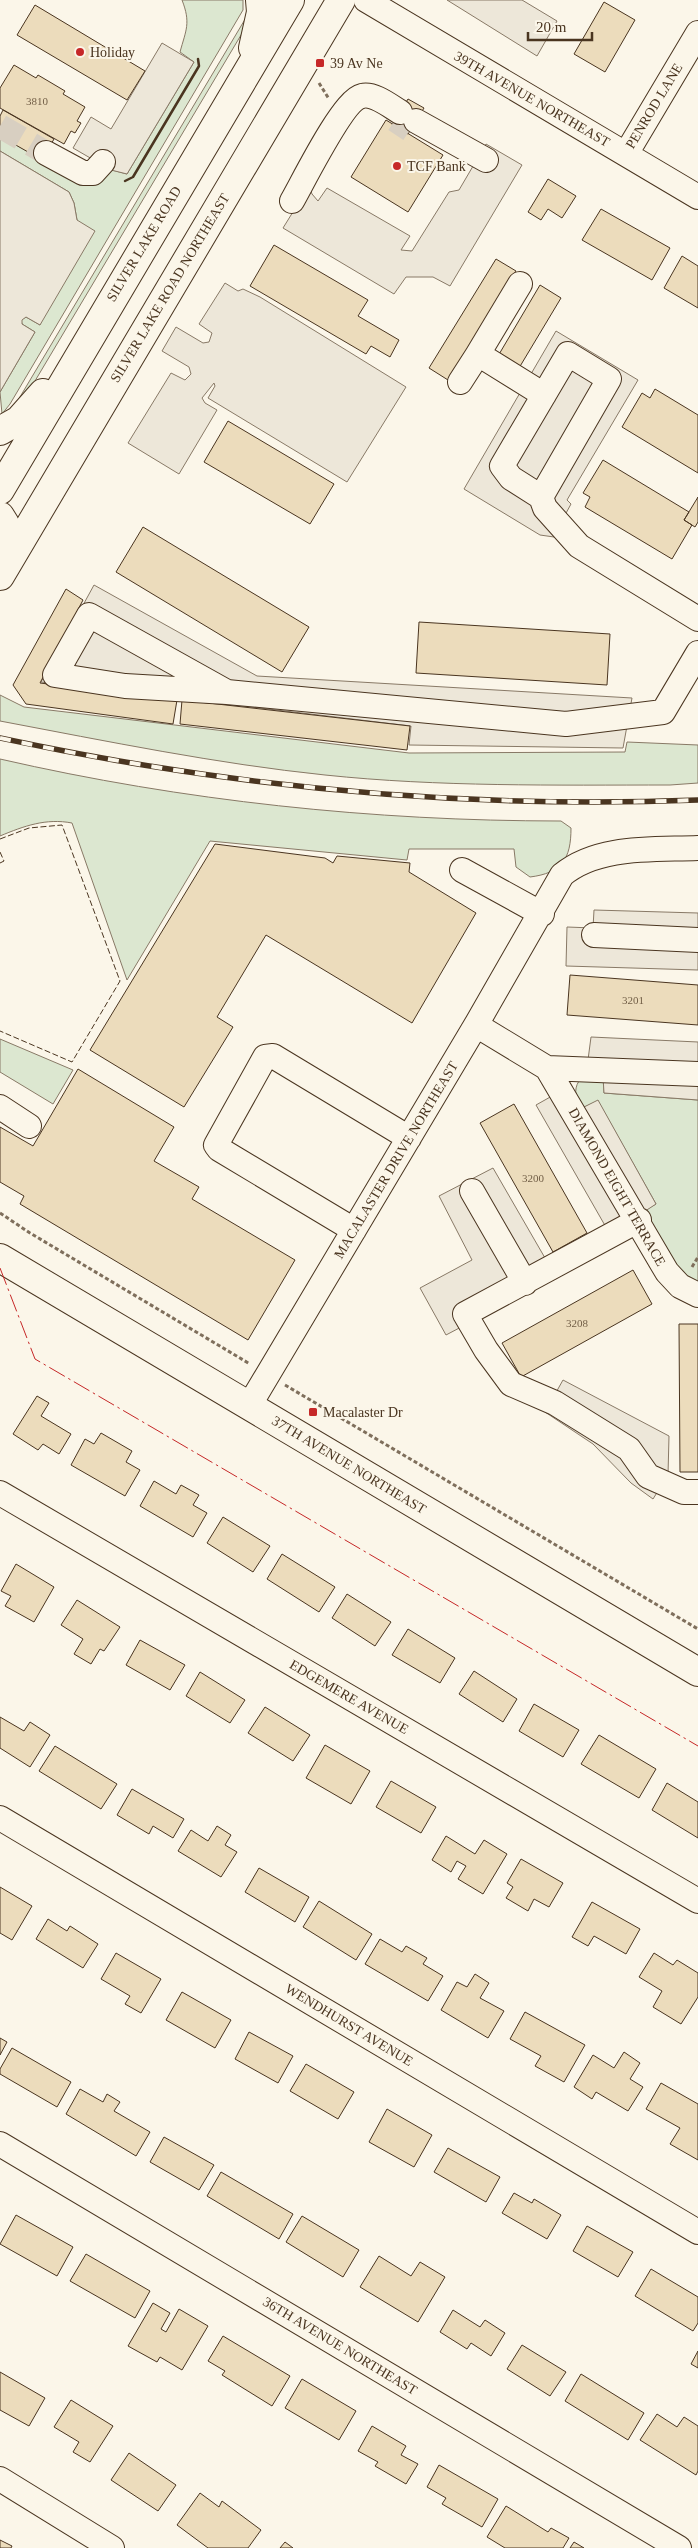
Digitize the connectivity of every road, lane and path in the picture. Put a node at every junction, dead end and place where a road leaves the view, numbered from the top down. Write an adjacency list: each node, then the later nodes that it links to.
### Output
1 (260, 0): 6 (main road)
2 (290, 0): 6 (main road, SILVER LAKE ROAD)
3 (341, 0): 22 (main road, SILVER LAKE ROAD NORTHEAST)
4 (366, 0): 8 (street, 39TH AVENUE NORTHEAST)
5 (698, 32): 8 (street, PENROD LANE)
6 (248, 70): 14 (main road, SILVER LAKE ROAD)
7 (46, 153): 10 (street)
8 (626, 154): 11 (street, 39TH AVENUE NORTHEAST)
9 (486, 160): 12 (street)
10 (103, 162)
11 (698, 197)
12 (292, 201)
13 (520, 284): 15 (street)
14 (86, 342): 18 (main road); 19 (main road, SILVER LAKE ROAD)
15 (478, 354): 16 (street); 17 (street)
16 (460, 382)
17 (544, 395): 20 (street); 20 (street)
18 (0, 431)
19 (0, 490)
20 (541, 497): 23 (street)
21 (0, 516): 22 (main road)
22 (2, 573)
23 (698, 619)
24 (698, 653): 25 (street)
25 (227, 692): 25 (street)
26 (698, 848): 28 (street, MACALASTER DRIVE NORTHEAST)
27 (462, 870): 28 (street)
28 (542, 914): 31 (street, MACALASTER DRIVE NORTHEAST)
29 (594, 935): 30 (street)
30 (698, 940)
31 (476, 1025): 32 (street, DIAMOND EIGHT TERRACE); 36 (street, MACALASTER DRIVE NORTHEAST)
32 (547, 1068): 33 (street, DIAMOND EIGHT TERRACE); 39 (street, DIAMOND EIGHT TERRACE)
33 (698, 1074)
34 (0, 1108): 35 (street)
35 (30, 1126)
36 (409, 1138): 40 (street, MACALASTER DRIVE NORTHEAST); 40 (street)
37 (472, 1191): 42 (street)
38 (0, 1213): 44 (path)
39 (639, 1220): 42 (street); 43 (street, DIAMOND EIGHT TERRACE)
40 (354, 1230): 46 (street, MACALASTER DRIVE NORTHEAST)
41 (0, 1258): 46 (main road, 37TH AVENUE NORTHEAST)
42 (526, 1283): 47 (street)
43 (698, 1295)
44 (243, 1360)
45 (287, 1386): 49 (path)
46 (249, 1406): 50 (main road, 37TH AVENUE NORTHEAST)
47 (698, 1492)
48 (0, 1493): 52 (street, EDGEMERE AVENUE)
49 (698, 1630)
50 (698, 1672)
51 (0, 1818): 54 (street, WENDHURST AVENUE)
52 (698, 1901)
53 (0, 2144): 57 (street, 36TH AVENUE NORTHEAST)
54 (698, 2232)
55 (0, 2479): 56 (street)
56 (112, 2548)
57 (679, 2548)

